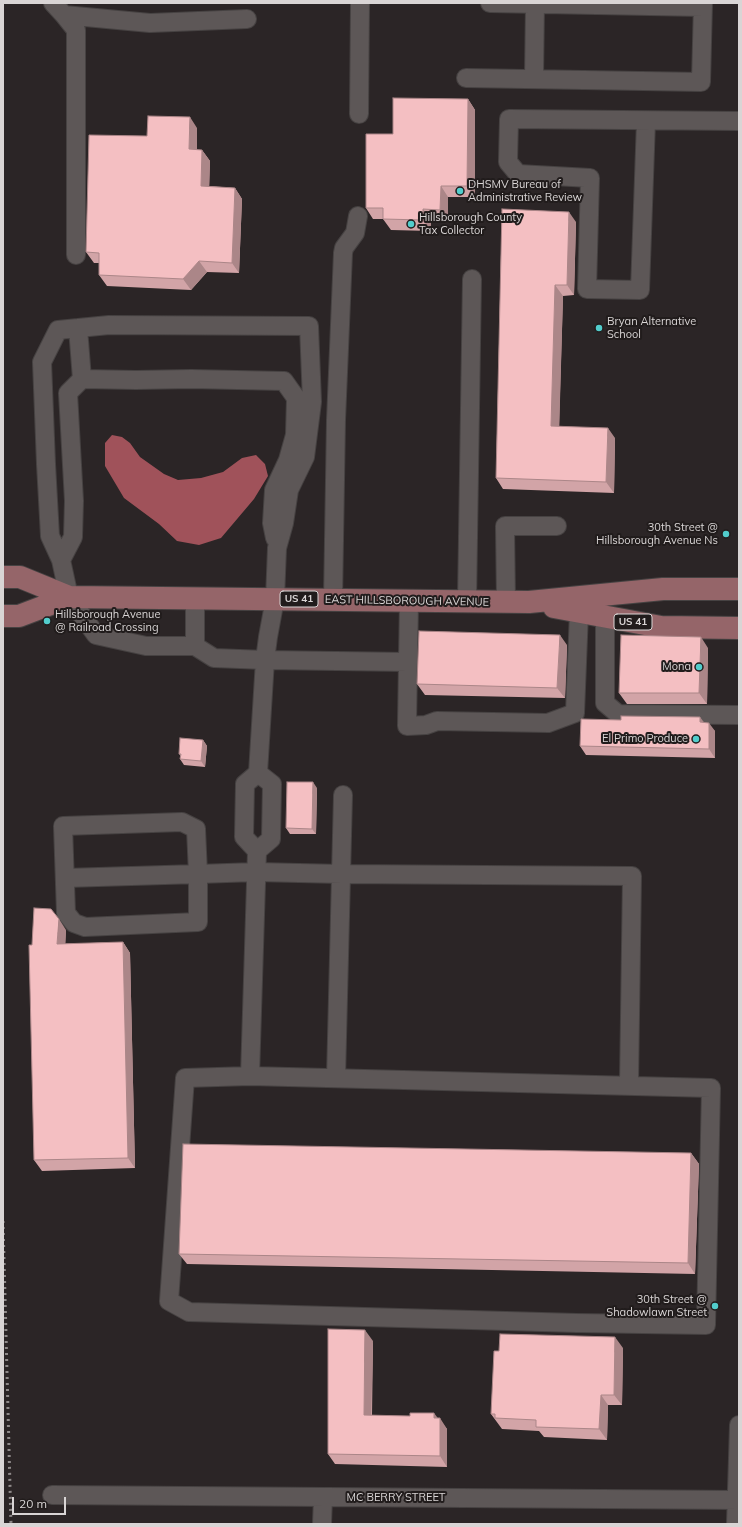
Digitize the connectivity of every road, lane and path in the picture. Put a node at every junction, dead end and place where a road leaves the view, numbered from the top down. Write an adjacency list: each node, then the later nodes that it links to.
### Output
1 (360, 3): 9 (street)
2 (490, 3): 3 (street)
3 (535, 3): 4 (street); 8 (street)
4 (703, 5): 8 (street)
5 (58, 9): 6 (street); 13 (street)
6 (248, 20)
7 (466, 78): 8 (street)
8 (534, 79)
9 (359, 114)
10 (646, 121): 10 (street); 11 (street)
11 (739, 121)
12 (358, 216): 25 (street)
13 (76, 255)
14 (472, 279): 27 (street)
15 (78, 328): 16 (street); 18 (street); 19 (street)
16 (82, 379): 18 (street); 19 (street)
17 (557, 526): 28 (street)
18 (277, 548): 24 (street)
19 (61, 560): 22 (street)
20 (3, 577): 22 (main road, EAST HILLSBOROUGH AVENUE / US 41)
21 (739, 589): 29 (main road, EAST HILLSBOROUGH AVENUE / US 41)
22 (69, 597): 23 (main road, EAST HILLSBOROUGH AVENUE / US 41); 31 (main road, EAST HILLSBOROUGH AVENUE / US 41); 34 (street)
23 (195, 598): 24 (main road, EAST HILLSBOROUGH AVENUE / US 41); 34 (street)
24 (275, 599): 25 (main road, EAST HILLSBOROUGH AVENUE / US 41); 35 (street)
25 (333, 600): 26 (main road, EAST HILLSBOROUGH AVENUE / US 41)
26 (409, 601): 27 (main road, EAST HILLSBOROUGH AVENUE / US 41); 36 (street)
27 (467, 602): 28 (main road, EAST HILLSBOROUGH AVENUE / US 41)
28 (506, 602): 29 (main road, EAST HILLSBOROUGH AVENUE / US 41)
29 (529, 602): 30 (main road, EAST HILLSBOROUGH AVENUE / US 41)
30 (579, 612): 32 (main road, EAST HILLSBOROUGH AVENUE / US 41); 36 (street)
31 (3, 616)
32 (605, 617): 33 (main road, EAST HILLSBOROUGH AVENUE / US 41); 37 (street)
33 (739, 628)
34 (195, 646): 35 (street)
35 (265, 660): 36 (street); 38 (street)
36 (408, 662)
37 (739, 715)
38 (258, 773): 40 (street); 40 (street)
39 (343, 795): 43 (street)
40 (257, 851): 41 (street)
41 (256, 872): 42 (street); 43 (street); 45 (street)
42 (198, 874): 44 (street); 44 (street); 44 (street)
43 (342, 874): 46 (street); 47 (street)
44 (65, 878)
45 (250, 1076): 46 (street); 47 (street)
46 (336, 1078): 47 (street)
47 (629, 1085)
48 (739, 1425): 51 (street)
49 (52, 1495): 50 (street, MC BERRY STREET)
50 (323, 1497): 51 (street, MC BERRY STREET); 52 (street)
51 (738, 1500): 53 (street)
52 (322, 1524)
53 (736, 1524)

